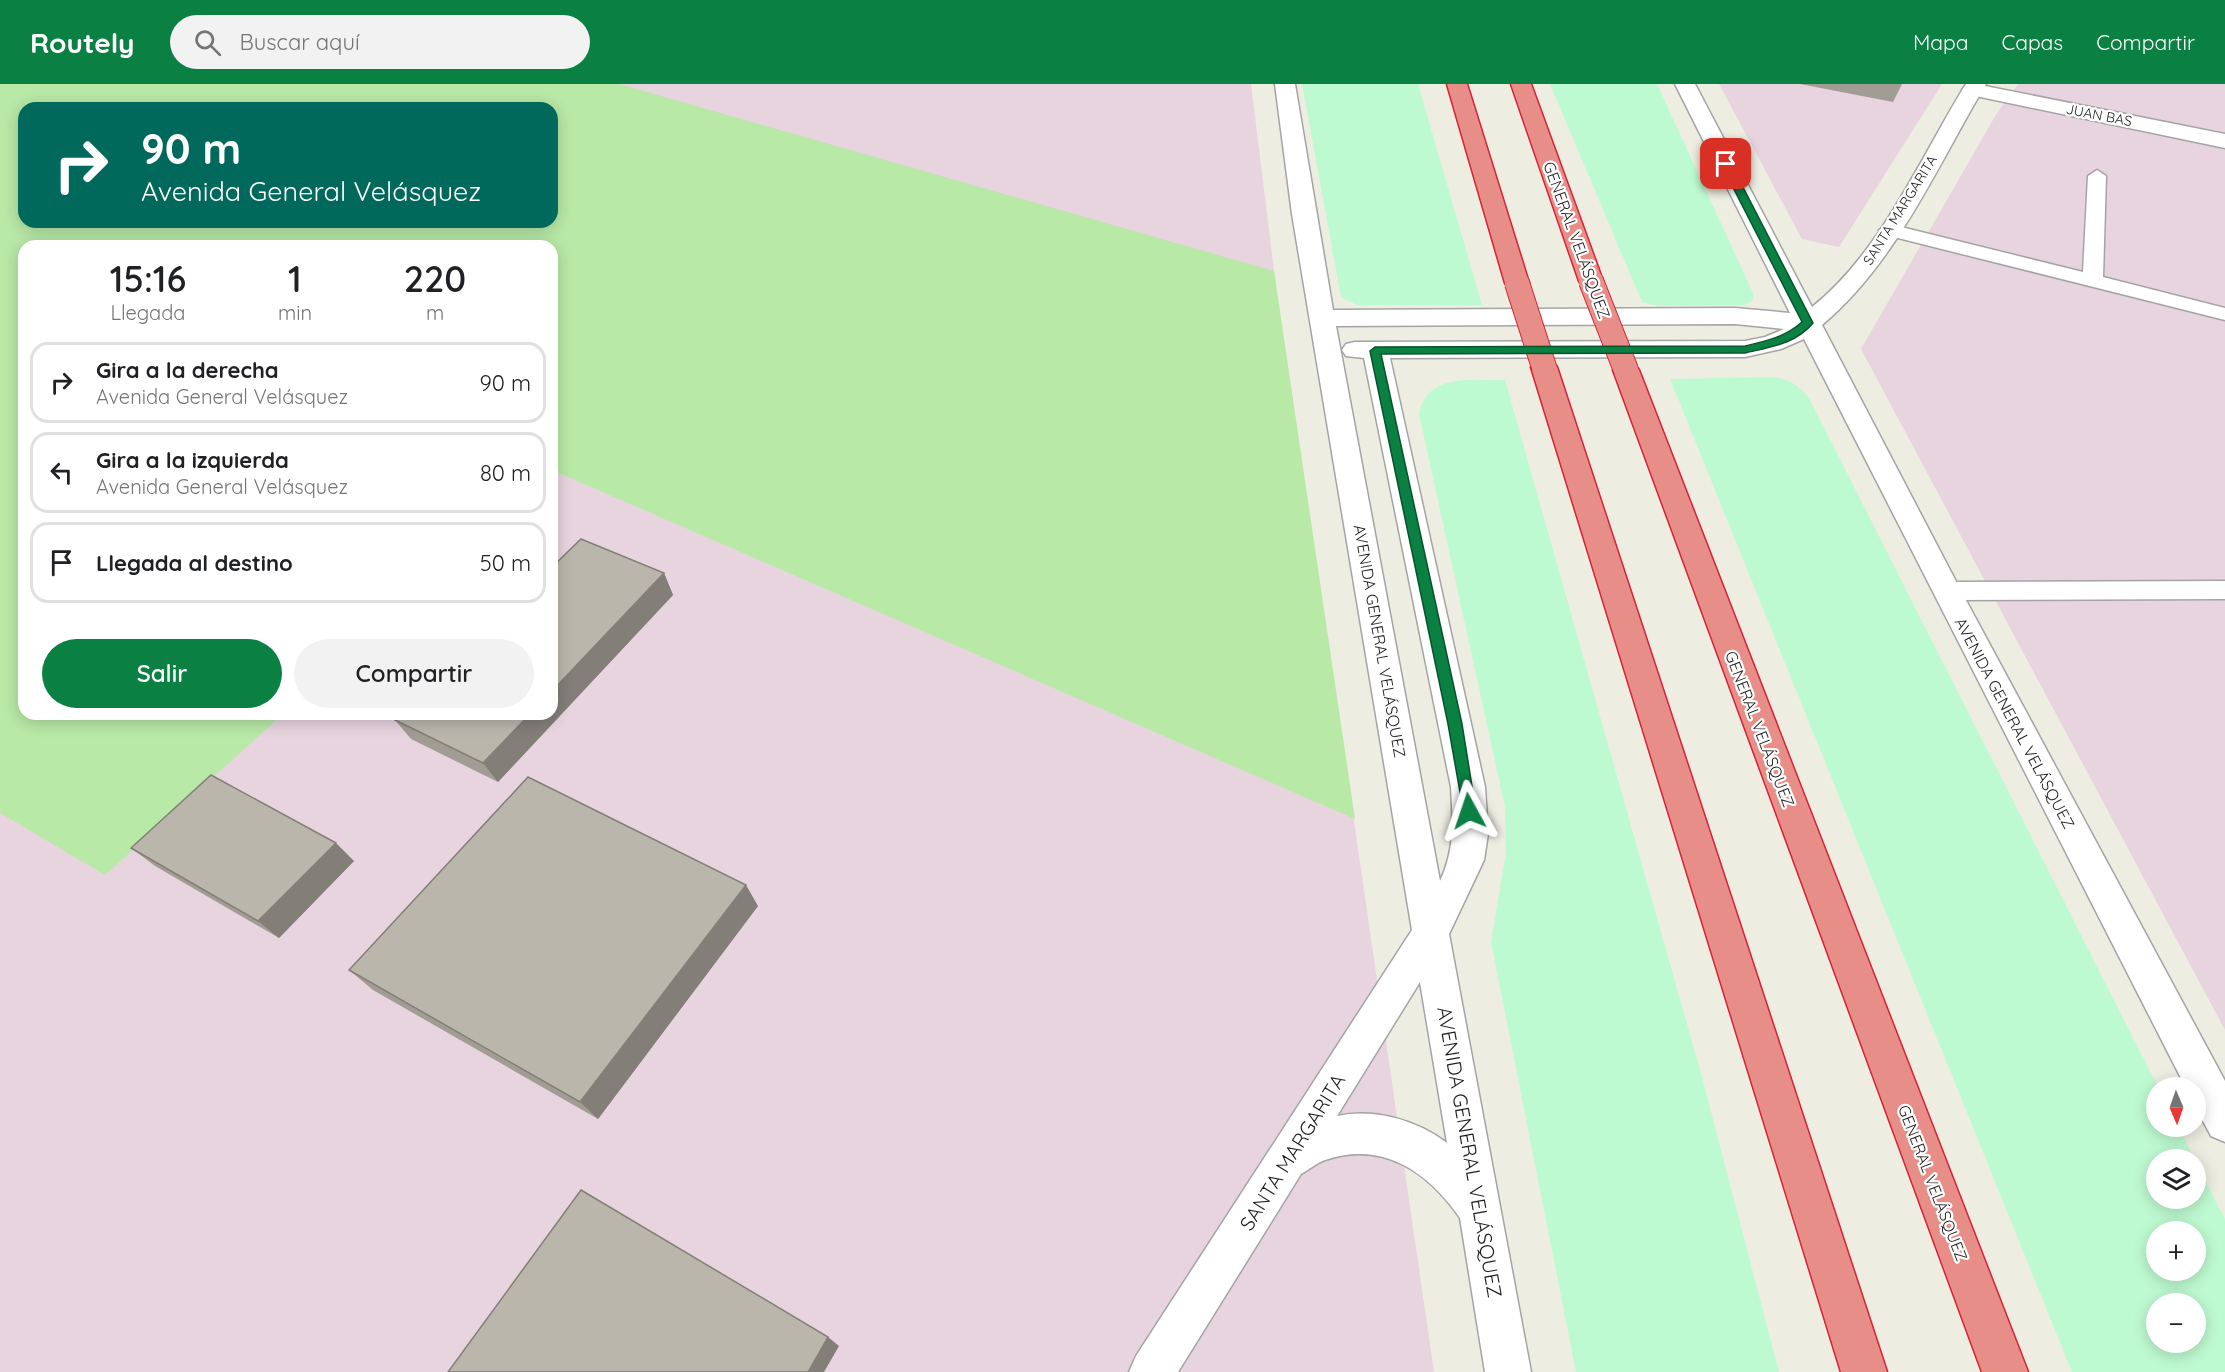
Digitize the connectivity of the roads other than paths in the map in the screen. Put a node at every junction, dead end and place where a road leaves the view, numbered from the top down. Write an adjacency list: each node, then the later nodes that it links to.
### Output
1 (1285, 84): 11 (street, AVENIDA GENERAL VELÁSQUEZ)
2 (1457, 84): 23 (highway, bridge)
3 (1521, 84): 24 (highway, GENERAL VELÁSQUEZ, bridge)
4 (1685, 84): 12 (street, AVENIDA GENERAL VELÁSQUEZ)
5 (1975, 87): 6 (street, JUAN BAS); 8 (street, SANTA MARGARITA)
6 (2225, 141)
7 (2097, 176): 9 (lane)
8 (1889, 230): 9 (lane); 12 (street, SANTA MARGARITA)
9 (2093, 281): 10 (lane)
10 (2225, 314)
11 (1324, 318): 12 (street); 13 (street, AVENIDA GENERAL VELÁSQUEZ)
12 (1808, 323): 14 (street); 16 (street, AVENIDA GENERAL VELÁSQUEZ)
13 (1329, 350): 14 (street); 17 (street, AVENIDA GENERAL VELÁSQUEZ)
14 (1375, 351): 17 (street)
15 (2225, 590): 16 (lane)
16 (1946, 591): 18 (street, AVENIDA GENERAL VELÁSQUEZ)
17 (1431, 932): 19 (street, SANTA MARGARITA); 20 (street, AVENIDA GENERAL VELÁSQUEZ)
18 (2225, 1122)
19 (1287, 1160): 20 (street); 21 (street, SANTA MARGARITA)
20 (1480, 1213): 22 (street, AVENIDA GENERAL VELÁSQUEZ)
21 (1152, 1372)
22 (1508, 1372)
23 (1864, 1372)
24 (2005, 1372)

